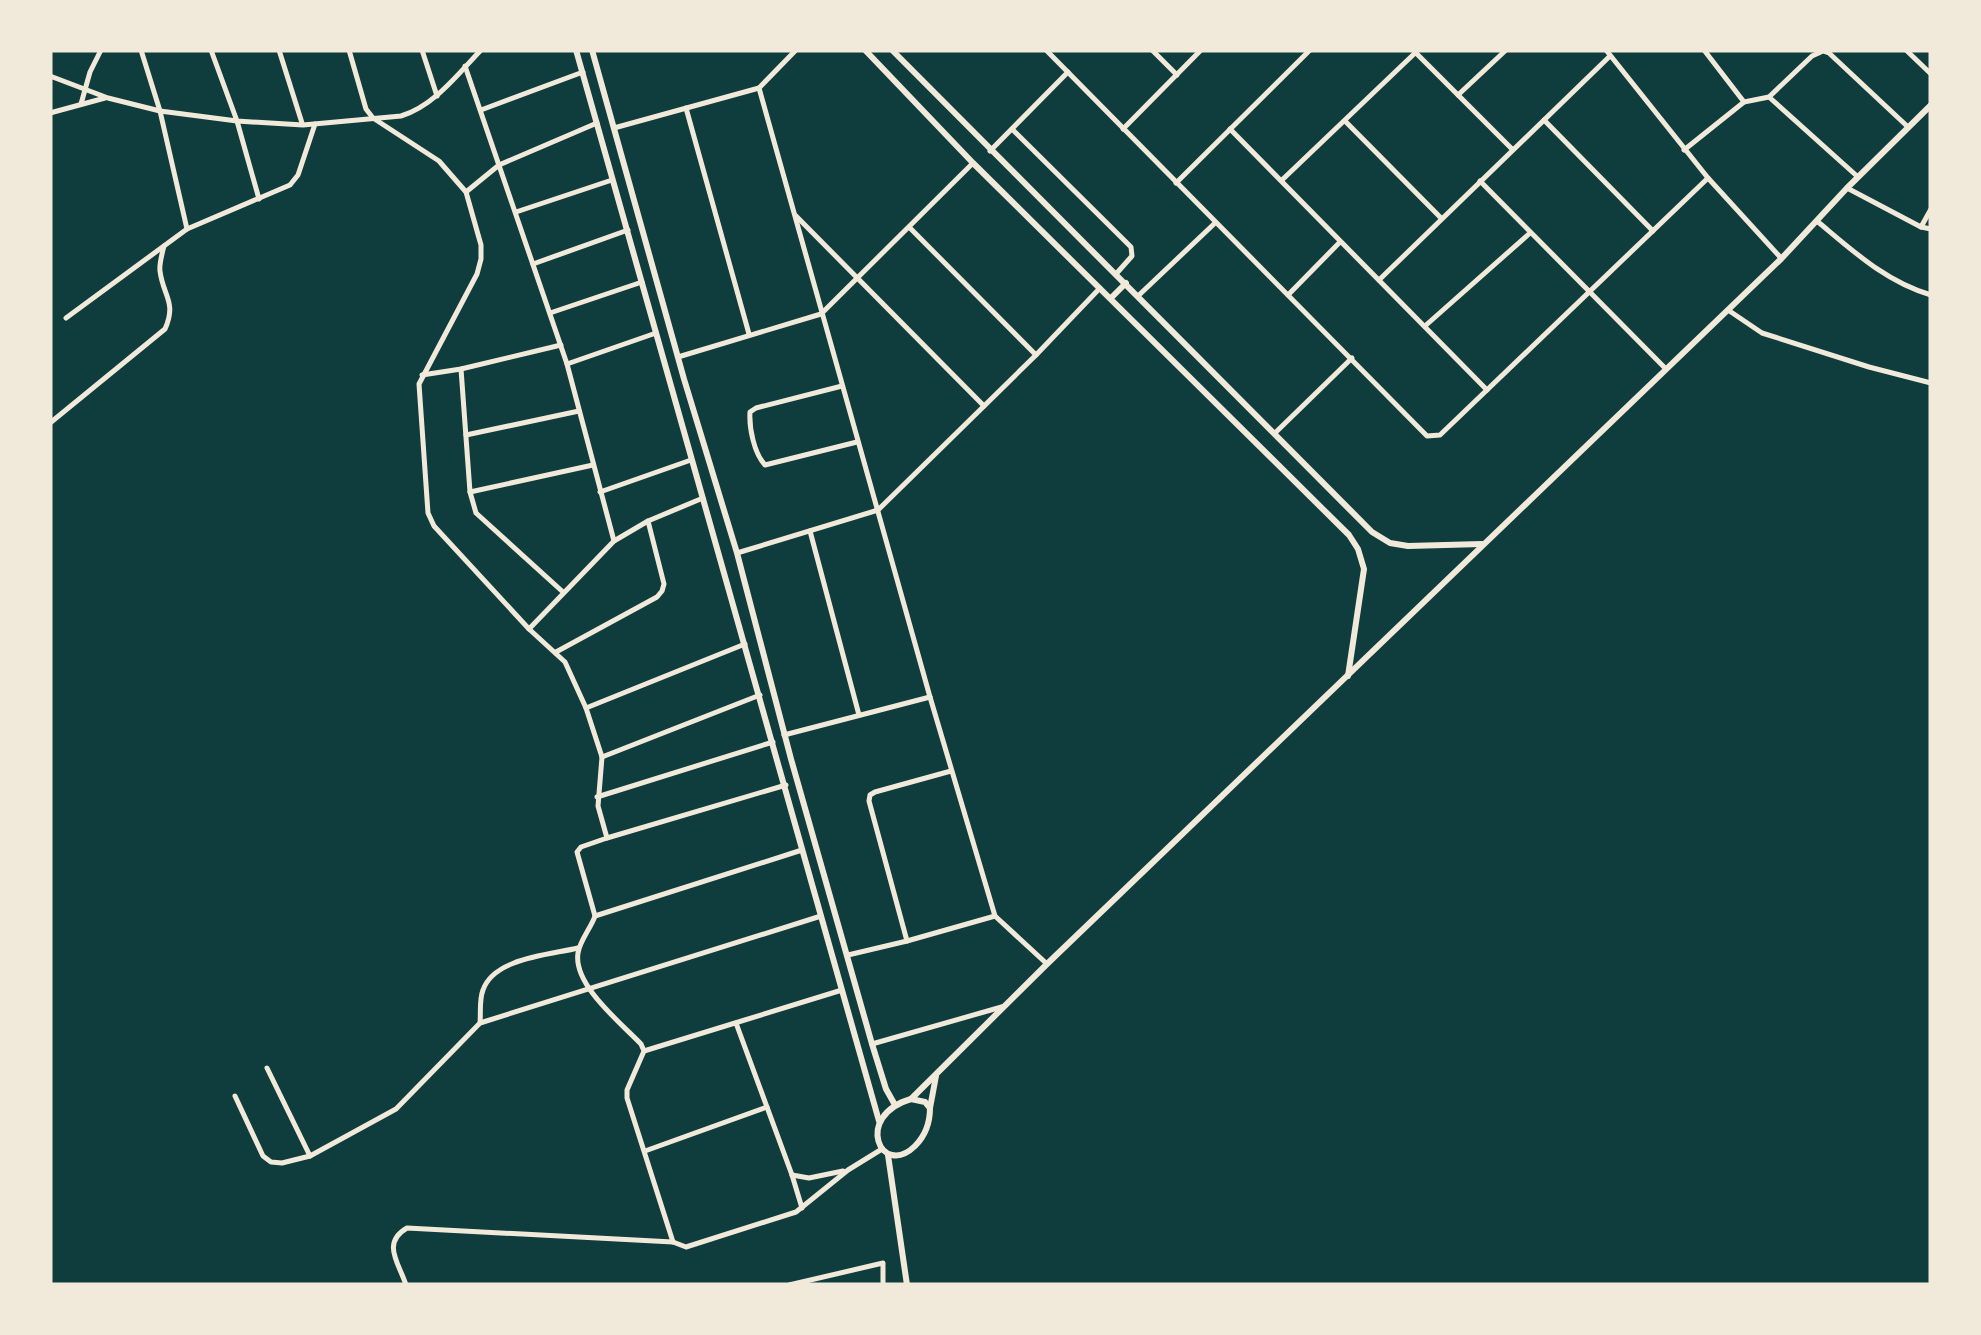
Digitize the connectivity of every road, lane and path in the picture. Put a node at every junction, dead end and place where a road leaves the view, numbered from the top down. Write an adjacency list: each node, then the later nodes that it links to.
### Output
1 (101, 50): 30 (street)
2 (141, 50): 41 (street)
3 (212, 50): 45 (street)
4 (279, 50): 48 (street)
5 (348, 50): 43 (street)
6 (422, 50): 33 (street)
7 (481, 50): 22 (street)
8 (576, 50): 23 (street)
9 (592, 50): 28 (street)
10 (796, 50): 29 (street)
11 (865, 50): 58 (street)
12 (892, 50): 57 (street)
13 (1046, 50): 24 (street)
14 (1152, 50): 25 (street)
15 (1201, 50): 25 (street)
16 (1310, 50): 54 (street)
17 (1506, 50): 32 (street)
18 (1704, 50): 36 (street)
19 (1906, 50): 26 (street)
20 (1414, 51): 32 (street); 46 (street)
21 (1608, 53): 44 (street); 56 (street)
22 (465, 66): 33 (street); 40 (street)
23 (583, 72): 31 (street); 40 (street)
24 (1068, 72): 52 (street); 53 (street)
25 (1177, 74): 53 (street)
26 (1931, 74)
27 (50, 76): 30 (street)
28 (602, 86): 31 (street); 51 (street)
29 (758, 88): 39 (street); 71 (street)
30 (84, 89): 35 (street); 37 (street)
31 (588, 90): 47 (street)
32 (1458, 95): 55 (street)
33 (437, 96): 43 (street)
34 (1770, 97): 36 (street); 50 (street); 60 (street)
35 (108, 98): 37 (street); 41 (street)
36 (1744, 102): 56 (street)
37 (81, 104): 42 (street)
38 (1931, 105): 50 (street)
39 (686, 108): 51 (street); 105 (street)
40 (481, 110): 59 (street)
41 (160, 111): 45 (street); 76 (street)
42 (50, 112)
43 (372, 118): 49 (street); 67 (street)
44 (1544, 120): 55 (street); 80 (street)
45 (237, 121): 48 (street); 68 (street)
46 (1345, 121): 63 (street); 72 (street)
47 (597, 123): 59 (street); 62 (street)
48 (303, 124): 49 (street)
49 (315, 124): 68 (street)
50 (1908, 127): 60 (street)
51 (614, 128): 97 (street)
52 (1012, 129): 57 (street); 86 (street)
53 (1123, 129): 65 (street)
54 (1230, 129): 63 (street); 65 (street)
55 (1512, 150): 64 (street)
56 (1684, 150): 61 (street)
57 (990, 151): 86 (street)
58 (973, 163): 77 (street); 91 (street)
59 (499, 165): 67 (street); 70 (street)
60 (1858, 177): 66 (street)
61 (1708, 178): 80 (street); 84 (street)
62 (614, 180): 70 (street); 79 (street)
63 (1282, 180): 82 (street)
64 (1480, 181): 72 (street); 81 (street)
65 (1176, 183): 74 (street)
66 (1847, 188): 73 (street); 75 (street)
67 (466, 192): 113 (street)
68 (259, 199): 76 (street)
69 (1931, 209): 75 (street)
70 (516, 212): 85 (street)
71 (793, 213): 87 (street); 101 (street)
72 (1442, 218): 88 (street)
73 (1816, 221): 84 (street); 95 (street)
74 (1215, 223): 93 (street); 94 (street)
75 (1921, 226): 78 (street)
76 (188, 228): 83 (street)
77 (910, 228): 87 (street); 107 (street)
78 (1931, 229)
79 (628, 230): 85 (street); 89 (street)
80 (1653, 231): 92 (street)
81 (1530, 233): 92 (street); 103 (street)
82 (1340, 242): 88 (street); 93 (street)
83 (164, 246): 102 (street); 121 (street)
84 (1781, 259): 99 (street)
85 (533, 264): 100 (street)
86 (1116, 274): 90 (street)
87 (858, 278): 101 (street); 119 (street)
88 (1379, 280): 103 (street)
89 (642, 282): 98 (street); 100 (street)
90 (1126, 283): 94 (street); 96 (street)
91 (1101, 287): 96 (street); 107 (street)
92 (1590, 293): 111 (street); 118 (street)
93 (1288, 295): 109 (street)
94 (1138, 296): 122 (street)
95 (1931, 296)
96 (1111, 298): 131 (street)
97 (663, 304): 98 (street); 108 (street)
98 (650, 308): 104 (street)
99 (1728, 310): 111 (street); 116 (street)
100 (550, 312): 106 (street)
101 (821, 314): 105 (street); 117 (street)
102 (66, 318)
103 (1425, 326): 118 (street)
104 (656, 333): 110 (street); 115 (street)
105 (749, 334): 108 (street)
106 (560, 345): 110 (street); 112 (street)
107 (1036, 355): 119 (street)
108 (678, 357): 114 (street)
109 (1352, 358): 118 (street); 122 (street)
110 (567, 364): 120 (street)
111 (1665, 368): 136 (street)
112 (461, 369): 113 (street); 123 (street)
113 (422, 375): 139 (street)
114 (684, 379): 115 (street); 137 (street)
115 (670, 383): 125 (street)
116 (1931, 383)
117 (842, 386): 124 (street); 124 (street)
118 (1488, 391)
119 (984, 406): 132 (street)
120 (579, 410): 123 (street); 126 (street)
121 (50, 423)
122 (1276, 434): 129 (street)
123 (466, 435): 127 (street)
124 (858, 441): 132 (street)
125 (691, 460): 128 (street); 130 (street)
126 (593, 465): 127 (street); 128 (street)
127 (470, 492): 138 (street)
128 (600, 492): 135 (street)
129 (1336, 495): 131 (street); 136 (street)
130 (704, 498): 133 (street); 140 (street)
131 (1323, 507): 142 (street)
132 (878, 510): 134 (street); 144 (street)
133 (648, 522): 135 (street); 141 (street)
134 (810, 531): 137 (street); 148 (street)
135 (614, 540): 138 (street)
136 (1483, 544): 142 (street)
137 (737, 553): 146 (street)
138 (563, 592): 139 (street)
139 (528, 629): 141 (street)
140 (744, 644): 143 (street); 145 (street)
141 (556, 652): 145 (street)
142 (1348, 678): 165 (street)
143 (760, 695): 147 (street); 151 (street)
144 (930, 697): 148 (street); 154 (street)
145 (586, 708): 151 (street)
146 (778, 709): 147 (street); 149 (street)
147 (766, 714): 150 (street)
148 (859, 716): 149 (street)
149 (784, 735): 152 (street)
150 (773, 742): 153 (street); 156 (street)
151 (602, 757): 156 (street)
152 (791, 759): 153 (street); 164 (street)
153 (780, 763): 155 (street)
154 (951, 771): 161 (street); 162 (street)
155 (786, 785): 157 (street); 158 (street)
156 (598, 798): 157 (street)
157 (607, 838): 159 (street)
158 (802, 850): 159 (street); 160 (street)
159 (595, 916): 163 (street)
160 (820, 916): 166 (street); 167 (street)
161 (994, 916): 162 (street); 165 (street)
162 (908, 941): 164 (street)
163 (579, 948): 167 (street); 170 (street)
164 (847, 956): 171 (street)
165 (1047, 964): 168 (street)
166 (843, 990): 169 (street); 180 (street)
167 (589, 991): 170 (street); 172 (street)
168 (1008, 1006): 171 (street); 174 (street)
169 (736, 1022): 172 (street); 178 (street)
170 (480, 1023): 184 (street)
171 (872, 1044): 177 (street)
172 (644, 1051): 181 (street)
173 (267, 1068): 184 (street)
174 (936, 1075): 176 (street); 179 (street)
175 (234, 1096): 184 (street)
176 (911, 1099): 177 (street); 179 (street)
177 (894, 1104): 180 (street)
178 (767, 1106): 181 (street); 186 (street)
179 (930, 1108): 183 (street)
180 (879, 1121): 182 (street)
181 (644, 1151): 189 (street)
182 (885, 1151): 183 (street); 185 (street); 187 (street)
183 (903, 1155): 187 (street)
184 (310, 1156)
185 (848, 1170): 186 (street); 188 (street)
186 (792, 1175): 188 (street)
187 (891, 1181): 193 (street)
188 (802, 1209): 189 (street)
189 (673, 1242): 190 (street)
190 (406, 1285)
191 (789, 1285): 192 (street)
192 (882, 1285)
193 (907, 1285)

